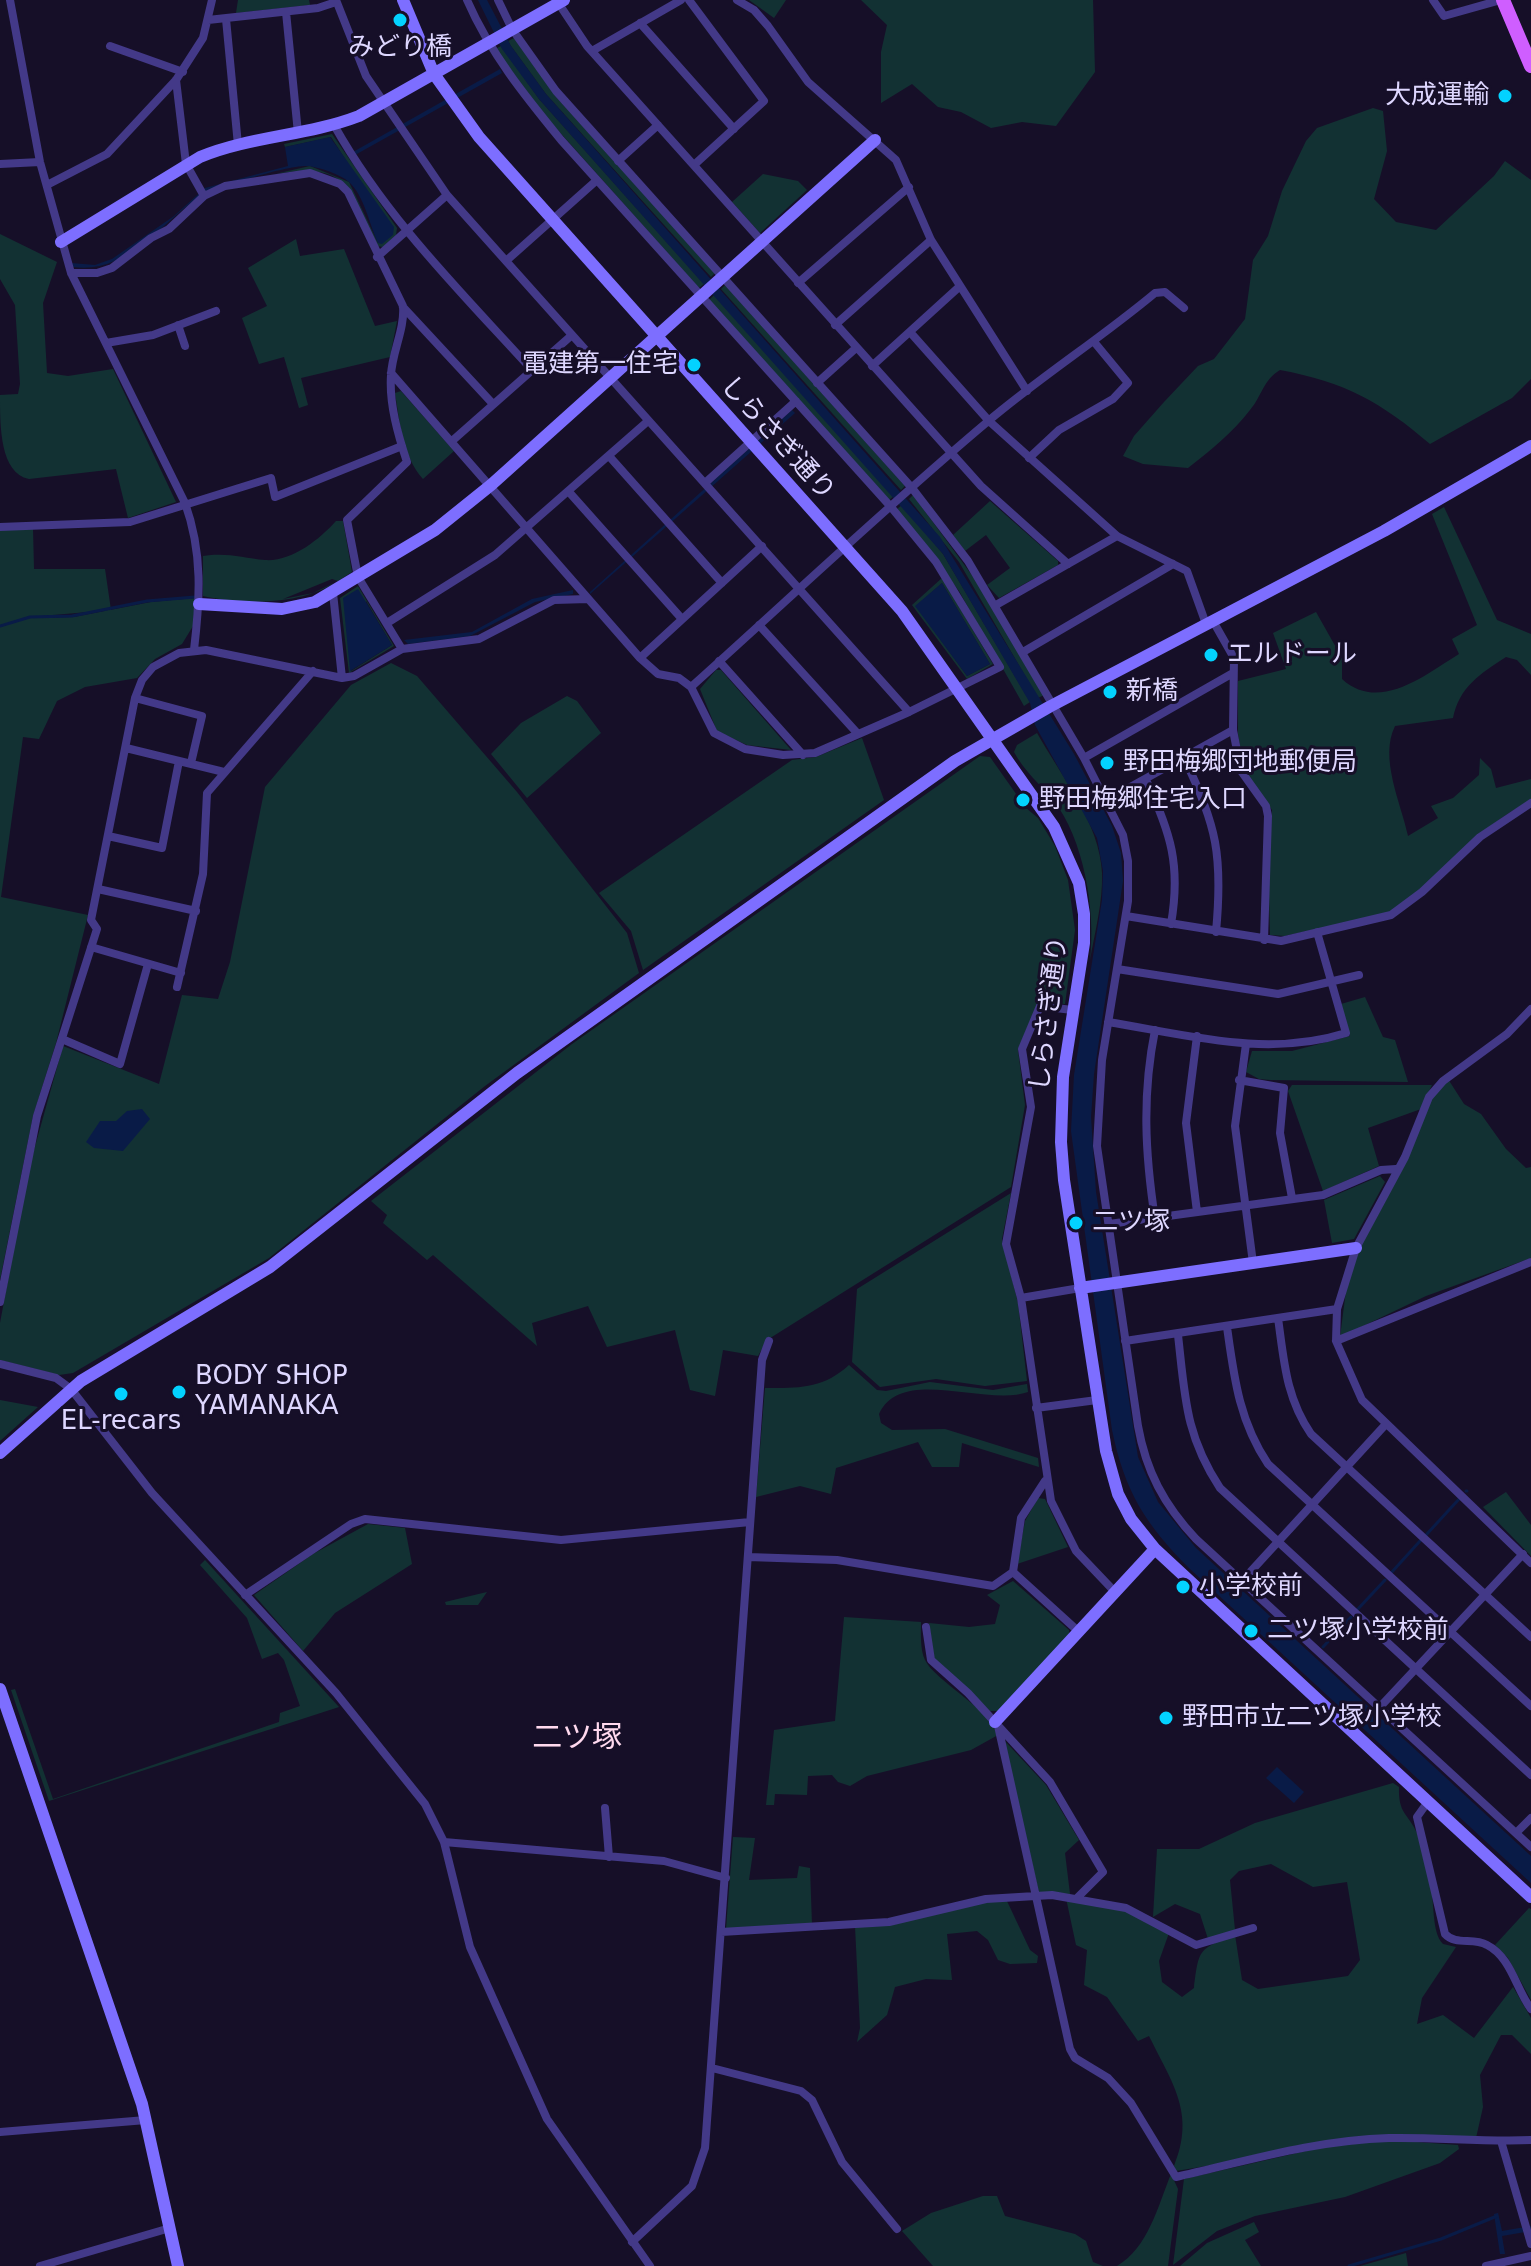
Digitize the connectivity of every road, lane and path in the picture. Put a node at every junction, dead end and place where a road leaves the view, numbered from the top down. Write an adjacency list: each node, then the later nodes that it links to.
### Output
1 (10, 0): 35 (street)
2 (212, 0): 17 (street)
3 (403, 0): 25 (street, しらさぎ通り)
4 (467, 0): 20 (street)
5 (498, 0): 19 (street)
6 (681, 0): 18 (street)
7 (689, 0): 30 (street)
8 (737, 0): 14 (street)
9 (762, 0): 14 (street)
10 (1433, 0): 11 (street)
11 (1502, 0): 23 (main road)
12 (336, 1): 15 (street); 27 (street)
13 (560, 1): 19 (street); 22 (street)
14 (754, 10): 32 (street)
15 (286, 12): 16 (street); 31 (street)
16 (226, 19): 17 (street); 33 (street)
17 (208, 20): 24 (street)
18 (640, 23): 22 (street); 30 (street)
19 (511, 30): 20 (street); 34 (street)
20 (490, 42): 25 (street); 39 (street)
21 (110, 46): 24 (street)
22 (592, 51): 29 (street)
23 (1531, 66)
24 (183, 72): 26 (street)
25 (434, 74): 27 (street); 44 (street, しらさぎ通り)
26 (176, 80): 37 (street); 40 (street)
27 (383, 103): 28 (street); 42 (street)
28 (334, 125): 31 (street); 45 (street)
29 (658, 125): 34 (street); 38 (street)
30 (734, 129): 38 (street)
31 (298, 133): 33 (street)
32 (875, 140): 41 (street); 48 (street)
33 (238, 145): 37 (street)
34 (618, 161): 52 (street)
35 (40, 162): 36 (street); 40 (street)
36 (0, 164)
37 (186, 164): 43 (street); 47 (street)
38 (694, 165): 48 (street)
39 (597, 180): 44 (street); 55 (street)
40 (47, 185): 47 (street)
41 (909, 187): 46 (street); 53 (street)
42 (447, 195): 45 (street); 50 (street)
43 (204, 196): 49 (street); 51 (street)
44 (552, 220): 50 (street); 63 (street, しらさぎ通り)
45 (406, 232): 49 (street); 69 (street)
46 (931, 240): 54 (street); 60 (street)
47 (61, 242): 51 (street)
48 (762, 242): 52 (street); 53 (street)
49 (377, 257): 56 (street)
50 (506, 261): 62 (street)
51 (71, 273): 64 (street)
52 (723, 277): 55 (street); 72 (street)
53 (798, 283): 60 (street)
54 (959, 287): 61 (street); 73 (street)
55 (702, 296): 63 (street); 74 (street)
56 (403, 306): 70 (street); 75 (street)
57 (1184, 308): 65 (street)
58 (216, 311): 59 (street)
59 (178, 325): 64 (street); 66 (street)
60 (835, 325): 67 (street)
61 (910, 332): 68 (street); 77 (street)
62 (572, 335): 69 (street); 71 (street)
63 (656, 337): 71 (street); 79 (street, しらさぎ通り)
64 (106, 343): 89 (street)
65 (1095, 343): 73 (street); 84 (street)
66 (185, 346)
67 (856, 348): 68 (street); 72 (street)
68 (872, 366): 82 (street)
69 (532, 370): 75 (street)
70 (391, 373): 78 (street); 80 (street)
71 (610, 378): 76 (street); 86 (street)
72 (817, 383): 87 (street)
73 (1027, 391): 77 (street)
74 (796, 401): 79 (street); 90 (street)
75 (493, 404): 78 (street)
76 (648, 421): 83 (street); 85 (street)
77 (989, 421): 82 (street); 84 (street)
78 (452, 441): 86 (street)
79 (750, 442): 85 (street); 95 (street, しらさぎ通り)
80 (402, 446): 89 (street); 98 (street)
81 (1531, 446): 106 (street)
82 (951, 453): 87 (street); 96 (street)
83 (609, 456): 88 (street); 99 (street)
84 (1029, 458): 93 (street)
85 (705, 483): 94 (street)
86 (491, 485): 92 (street); 98 (street)
87 (912, 488): 90 (street); 104 (street)
88 (569, 492): 92 (street); 105 (street)
89 (185, 503): 91 (street); 103 (street)
90 (891, 507): 95 (street); 118 (street)
91 (0, 527)
92 (529, 527): 102 (street); 107 (street)
93 (1117, 536): 96 (street); 97 (street)
94 (762, 546): 99 (street); 100 (street)
95 (846, 548): 100 (street); 118 (street, しらさぎ通り)
96 (1068, 564): 104 (street)
97 (1173, 564): 106 (street); 111 (street)
98 (358, 577): 101 (street); 107 (street)
99 (722, 583): 105 (street)
100 (800, 589): 108 (street); 121 (street)
101 (333, 593): 103 (street); 116 (street)
102 (588, 599): 109 (street); 112 (street)
103 (199, 604): 110 (street)
104 (996, 605): 111 (street)
105 (682, 619): 112 (street)
106 (1209, 622): 115 (street); 120 (street)
107 (387, 623): 109 (street)
108 (759, 625): 113 (street); 123 (street)
109 (402, 649): 116 (street)
110 (194, 650): 114 (street); 119 (street)
111 (1023, 652): 120 (street)
112 (640, 658): 117 (street)
113 (719, 661): 117 (street); 126 (street)
114 (313, 671): 116 (street); 131 (street)
115 (1233, 673): 122 (street); 127 (street)
116 (342, 678)
117 (691, 687): 126 (street)
118 (958, 688): 121 (street); 124 (street, しらさぎ通り)
119 (135, 698): 125 (street); 130 (street)
120 (1051, 706): 124 (street); 127 (street)
121 (909, 712): 123 (street)
122 (1233, 730): 128 (street); 142 (street)
123 (858, 734): 126 (street)
124 (992, 738): 151 (street, しらさぎ通り); 179 (street)
125 (126, 748): 129 (street); 135 (street)
126 (803, 755)
127 (1084, 758): 133 (street)
128 (1184, 758): 132 (street); 140 (street)
129 (179, 761): 130 (street); 135 (street)
130 (191, 763): 131 (street)
131 (224, 772): 137 (street)
132 (1146, 780): 133 (street); 139 (street)
133 (1107, 800): 138 (street)
134 (1531, 803): 141 (street)
135 (108, 836): 136 (street)
136 (98, 889): 137 (street); 143 (street)
137 (196, 911): 146 (street)
138 (1126, 916): 139 (street); 145 (street)
139 (1171, 924): 140 (street)
140 (1216, 932): 142 (street)
141 (1317, 932): 142 (street); 148 (street)
142 (1264, 940)
143 (91, 947): 144 (street); 155 (street)
144 (148, 964): 146 (street); 155 (street)
145 (1117, 969): 148 (street); 152 (street)
146 (181, 973): 149 (street)
147 (1359, 975): 148 (street)
148 (1330, 983): 156 (street)
149 (177, 987)
150 (1531, 1009): 158 (street)
151 (1072, 1010): 168 (street, しらさぎ通り); 169 (street)
152 (1108, 1022): 153 (street); 163 (street)
153 (1155, 1030): 154 (street); 162 (street)
154 (1197, 1036): 156 (street); 161 (street)
155 (62, 1039): 170 (street)
156 (1246, 1044): 157 (street)
157 (1239, 1080): 159 (street); 160 (street)
158 (1396, 1169): 159 (street); 164 (street)
159 (1292, 1198): 160 (street)
160 (1245, 1205): 161 (street); 166 (street)
161 (1197, 1212): 162 (street)
162 (1155, 1219): 163 (street)
163 (1109, 1224): 167 (street)
164 (1356, 1248): 166 (street); 171 (street)
165 (1531, 1262): 177 (street)
166 (1253, 1263): 167 (street)
167 (1113, 1283): 168 (street); 176 (street)
168 (1084, 1288): 169 (street); 180 (street, しらさぎ通り)
169 (1021, 1298): 181 (street)
170 (0, 1302)
171 (1337, 1309): 172 (street); 177 (street)
172 (1278, 1318): 173 (street); 184 (street)
173 (1227, 1327): 174 (street); 186 (street)
174 (1178, 1335): 176 (street); 188 (street)
175 (769, 1341): 187 (street)
176 (1125, 1341): 194 (street)
177 (1336, 1341): 182 (street)
178 (0, 1364): 179 (street)
179 (71, 1389): 183 (street); 197 (street)
180 (1097, 1400): 181 (street); 189 (street, しらさぎ通り)
181 (1036, 1408): 185 (street)
182 (1386, 1424): 184 (street); 190 (street)
183 (0, 1453)
184 (1346, 1467): 186 (street); 196 (street)
185 (1045, 1481): 193 (street); 195 (street)
186 (1311, 1505): 188 (street); 200 (street)
187 (750, 1522): 191 (street); 197 (street)
188 (1277, 1541): 194 (street); 202 (street)
189 (1155, 1549): 195 (street); 208 (street, しらさぎ通り)
190 (1523, 1554): 192 (street); 196 (street)
191 (748, 1557): 193 (street); 215 (street)
192 (1531, 1563)
193 (1013, 1572): 199 (street)
194 (1242, 1581): 205 (street)
195 (1115, 1592): 199 (street)
196 (1485, 1594): 200 (street); 201 (street)
197 (245, 1595): 212 (street)
198 (926, 1627): 206 (street)
199 (1078, 1631): 206 (street)
200 (1451, 1631): 202 (street); 204 (street)
201 (1531, 1637)
202 (1415, 1669): 205 (street); 207 (street)
203 (0, 1689): 223 (street)
204 (1531, 1706)
205 (1379, 1708): 211 (street)
206 (996, 1724): 216 (street); 217 (street)
207 (1531, 1775)
208 (1427, 1803): 218 (street, しらさぎ通り); 221 (street)
209 (605, 1808): 214 (street)
210 (1531, 1818): 211 (street)
211 (1516, 1833): 213 (street)
212 (444, 1842): 214 (street); 231 (street)
213 (1531, 1847)
214 (609, 1857): 215 (street)
215 (726, 1878): 220 (street)
216 (1037, 1896): 217 (street); 220 (street); 226 (street)
217 (1078, 1897): 219 (street)
218 (1531, 1897)
219 (1253, 1928)
220 (721, 1932): 222 (street)
221 (1531, 2009)
222 (712, 2068): 230 (street); 231 (street)
223 (146, 2120): 224 (street); 229 (street)
224 (0, 2132)
225 (1531, 2140): 226 (street)
226 (1501, 2141): 228 (street)
227 (1531, 2199): 228 (street)
228 (1519, 2200): 232 (street)
229 (170, 2228): 234 (street); 235 (street)
230 (897, 2229)
231 (632, 2242): 236 (street)
232 (1531, 2244)
233 (1531, 2256): 237 (street)
234 (40, 2266)
235 (178, 2266)
236 (650, 2266)
237 (1486, 2266)

